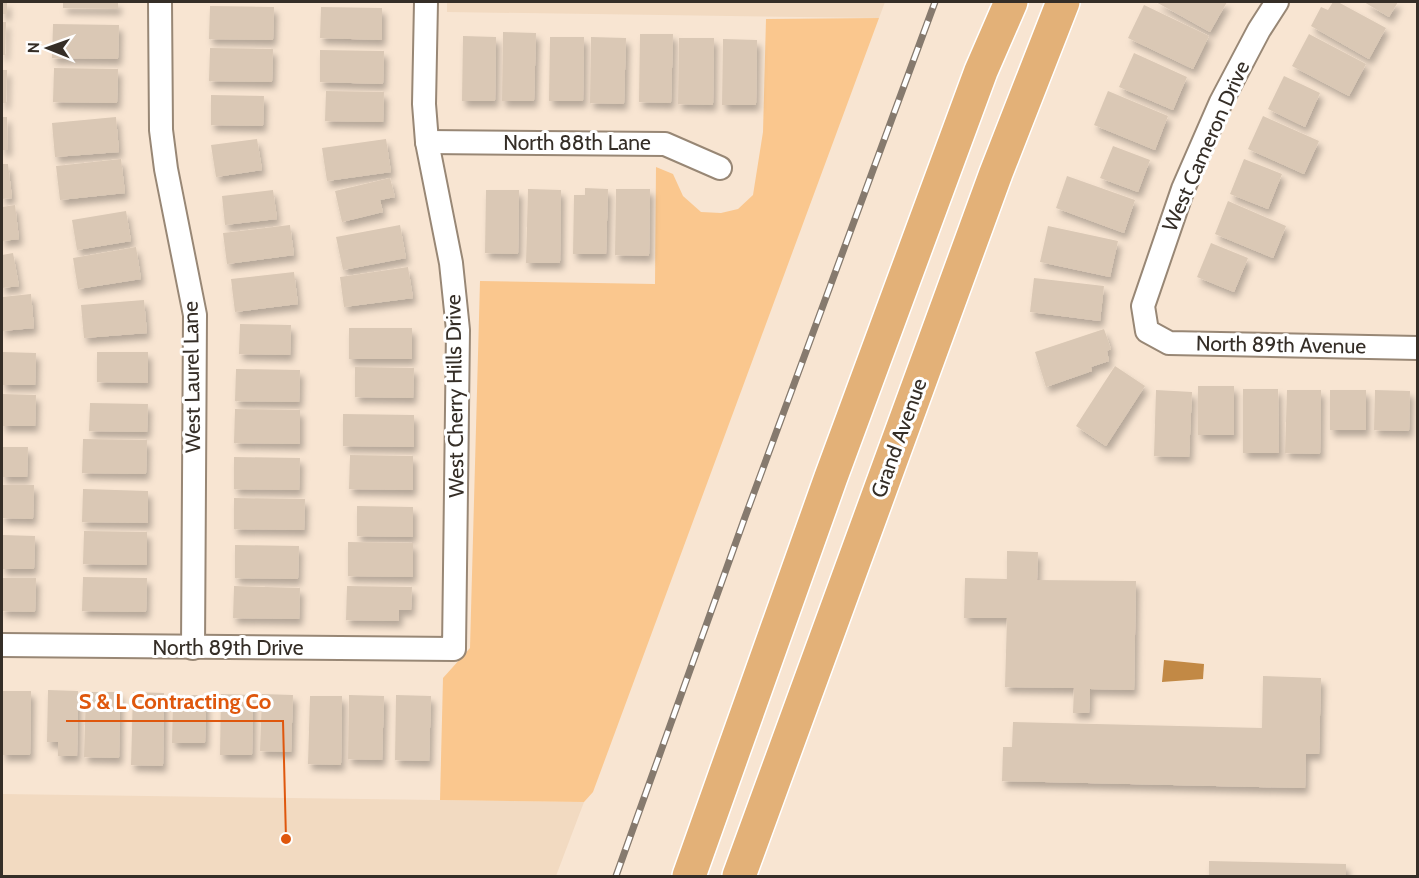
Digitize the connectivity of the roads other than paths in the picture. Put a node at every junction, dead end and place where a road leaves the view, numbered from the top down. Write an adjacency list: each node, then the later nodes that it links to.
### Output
1 (160, 2): 13 (street, West Laurel Lane)
2 (426, 2): 6 (street, West Cherry Hills Drive)
3 (1011, 2): 10 (highway)
4 (1063, 2): 11 (highway, Grand Avenue)
5 (1277, 2): 8 (street, West Cameron Drive)
6 (427, 142): 7 (street, North 88th Lane); 14 (street, West Cherry Hills Drive)
7 (720, 168)
8 (1147, 332): 9 (street, North 89th Avenue)
9 (1418, 348)
10 (831, 477): 11 (highway); 15 (highway)
11 (879, 493): 16 (highway, Grand Avenue)
12 (2, 645): 13 (street, North 89th Drive)
13 (193, 648): 14 (street, North 89th Drive)
14 (454, 649)
15 (693, 865): 16 (highway)
16 (740, 872)

